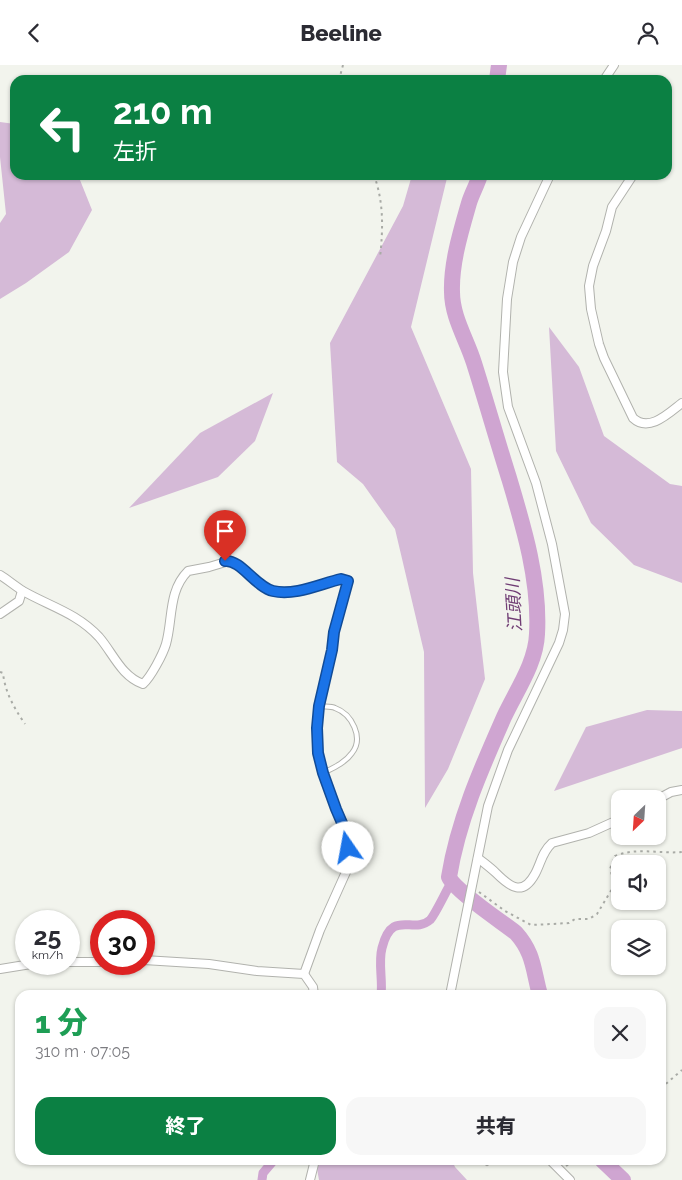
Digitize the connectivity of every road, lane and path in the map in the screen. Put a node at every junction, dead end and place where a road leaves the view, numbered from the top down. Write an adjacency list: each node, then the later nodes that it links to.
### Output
1 (375, 180): 4 (path)
2 (548, 180): 17 (street)
3 (630, 180): 5 (street)
4 (380, 258)
5 (682, 403)
6 (0, 575): 7 (street)
7 (22, 591): 8 (street); 10 (street)
8 (0, 614)
9 (0, 671): 11 (path)
10 (319, 706): 12 (street); 12 (lane)
11 (25, 724)
12 (323, 773): 22 (street)
13 (682, 789): 14 (street)
14 (666, 795)
15 (611, 823): 17 (street)
16 (682, 852): 18 (path)
17 (478, 859): 18 (street)
18 (472, 886): 24 (street)
19 (155, 961): 22 (street)
20 (15, 967): 21 (street)
21 (0, 969)
22 (304, 974): 23 (street)
23 (313, 990)
24 (451, 990)
25 (682, 1070): 26 (path)
26 (666, 1084)
27 (314, 1165): 29 (street)
28 (555, 1165): 30 (street)
29 (310, 1180)
30 (570, 1180)

